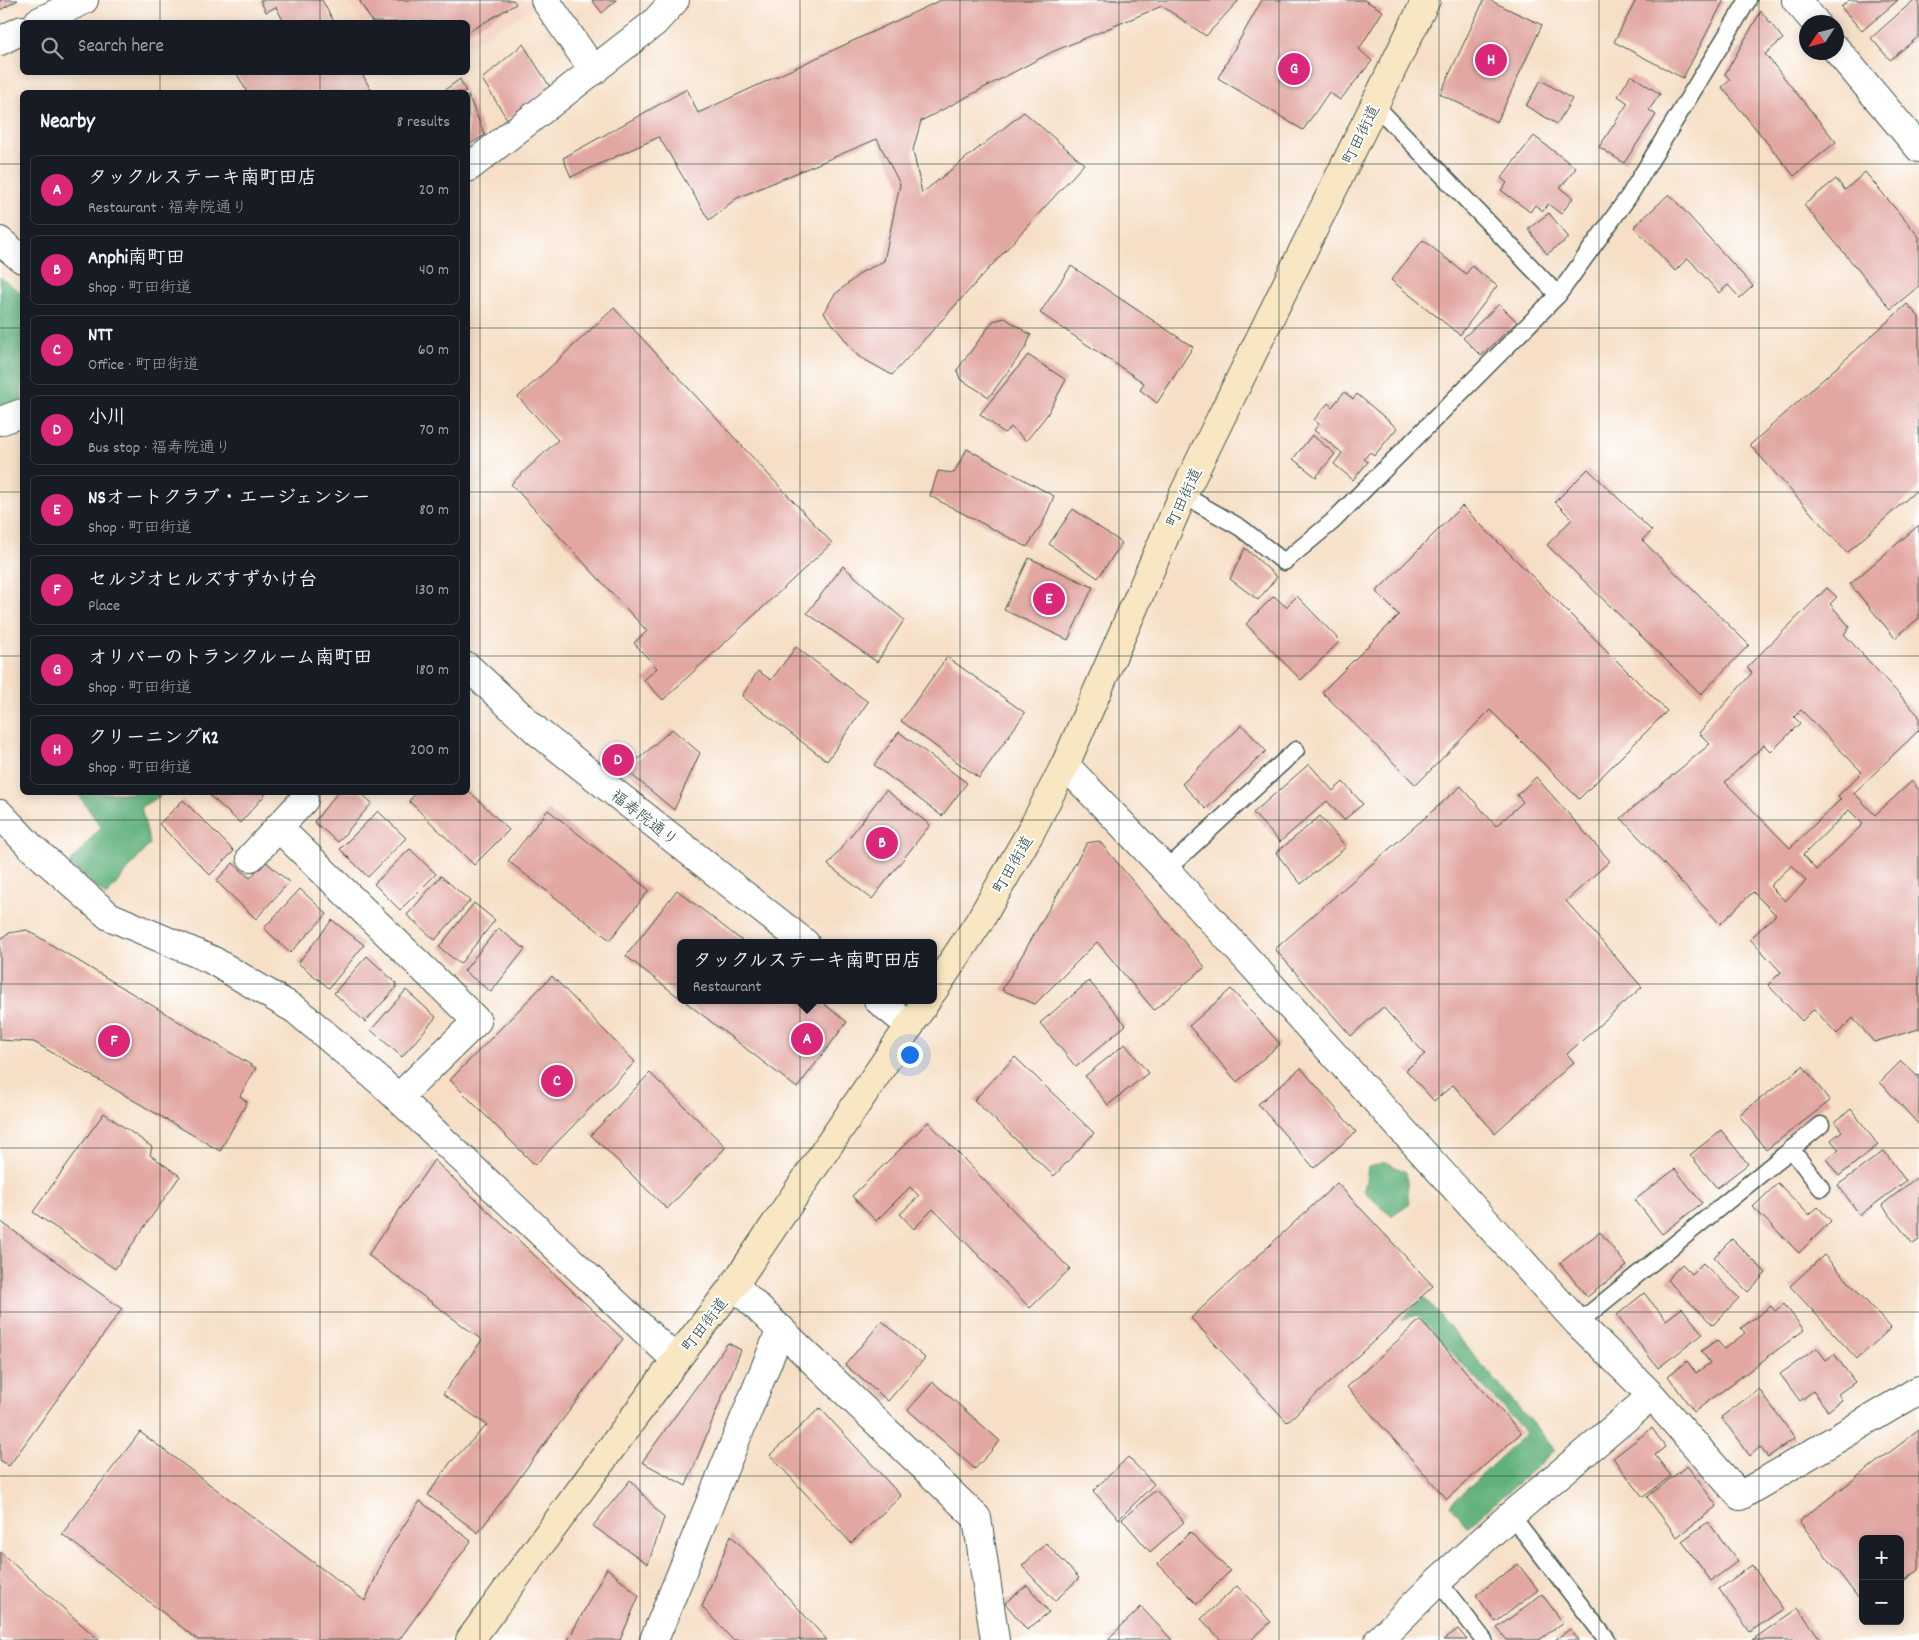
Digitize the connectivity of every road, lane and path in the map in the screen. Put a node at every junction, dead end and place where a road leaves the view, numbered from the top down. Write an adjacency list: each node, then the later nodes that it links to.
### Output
1 (84, 0): 8 (street)
2 (545, 0): 12 (street)
3 (675, 0): 12 (street)
4 (1426, 0): 13 (main road, 町田街道)
5 (1748, 0): 18 (lane)
6 (1796, 0): 7 (street)
7 (1809, 15)
8 (42, 20)
9 (20, 31): 10 (street)
10 (0, 41)
11 (1844, 59): 14 (street)
12 (594, 71): 15 (street)
13 (1375, 105): 18 (lane); 21 (main road, 町田街道)
14 (1919, 148)
15 (470, 166)
16 (0, 241): 17 (street)
17 (20, 257)
18 (1558, 295): 21 (lane)
19 (20, 414): 20 (street)
20 (0, 421)
21 (1183, 495): 24 (main road, 町田街道)
22 (470, 669): 30 (street, 福寿院通り)
23 (1296, 750): 29 (lane)
24 (1065, 765): 29 (street); 31 (main road, 町田街道)
25 (304, 800): 27 (street)
26 (0, 814): 35 (street)
27 (278, 827): 28 (street); 35 (street)
28 (251, 857)
29 (1166, 870): 40 (street)
30 (800, 939)
31 (937, 985)
32 (883, 1004): 34 (street)
33 (924, 1004): 34 (main road, 町田街道)
34 (910, 1026): 39 (main road, 町田街道)
35 (398, 1098): 42 (street)
36 (1821, 1125): 37 (lane)
37 (1791, 1150): 38 (lane); 40 (lane)
38 (1821, 1188)
39 (734, 1284): 41 (street); 42 (main road, 町田街道)
40 (1578, 1323): 44 (street)
41 (781, 1329): 48 (street); 49 (street)
42 (676, 1360): 47 (main road, 町田街道)
43 (1919, 1390): 44 (street)
44 (1652, 1396): 45 (street)
45 (1511, 1515): 46 (street); 52 (lane)
46 (1438, 1581): 50 (street); 51 (lane)
47 (470, 1640)
48 (654, 1640)
49 (995, 1640)
50 (1379, 1640)
51 (1484, 1640)
52 (1607, 1640)

